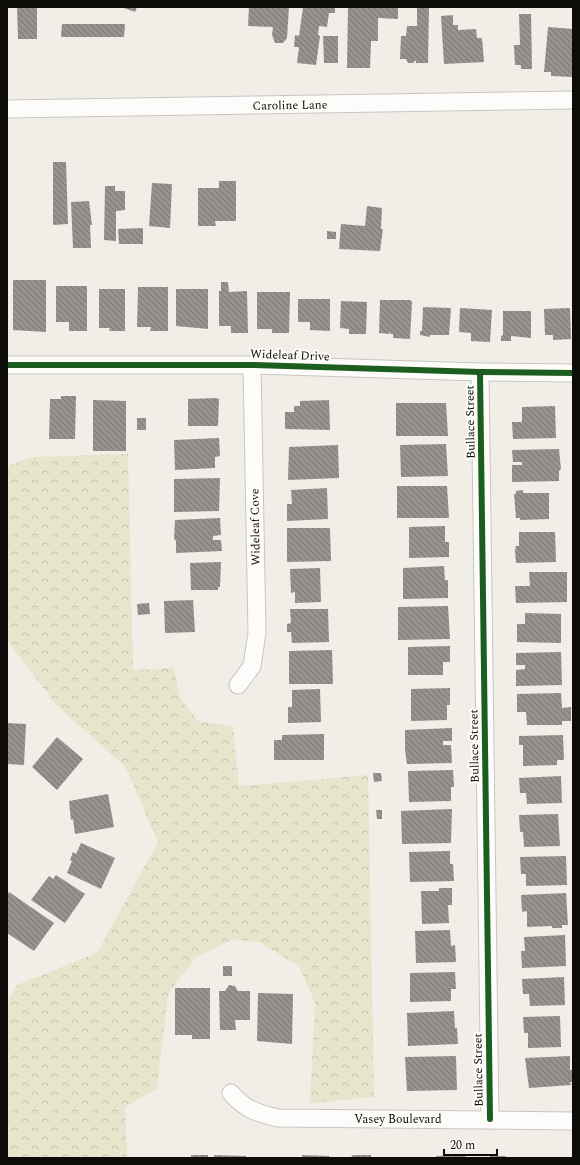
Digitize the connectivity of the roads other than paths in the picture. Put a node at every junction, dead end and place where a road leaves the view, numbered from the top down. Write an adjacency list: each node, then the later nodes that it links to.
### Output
1 (573, 100): 2 (street, Caroline Lane)
2 (7, 109)
3 (252, 364): 4 (street, Wideleaf Drive); 5 (street, Wideleaf Drive); 7 (street, Wideleaf Cove)
4 (7, 365)
5 (480, 372): 6 (street, Wideleaf Drive); 9 (street, Bullace Street)
6 (573, 373)
7 (238, 685)
8 (231, 1093): 9 (street, Vasey Boulevard)
9 (490, 1119): 10 (street, Vasey Boulevard)
10 (573, 1121)

